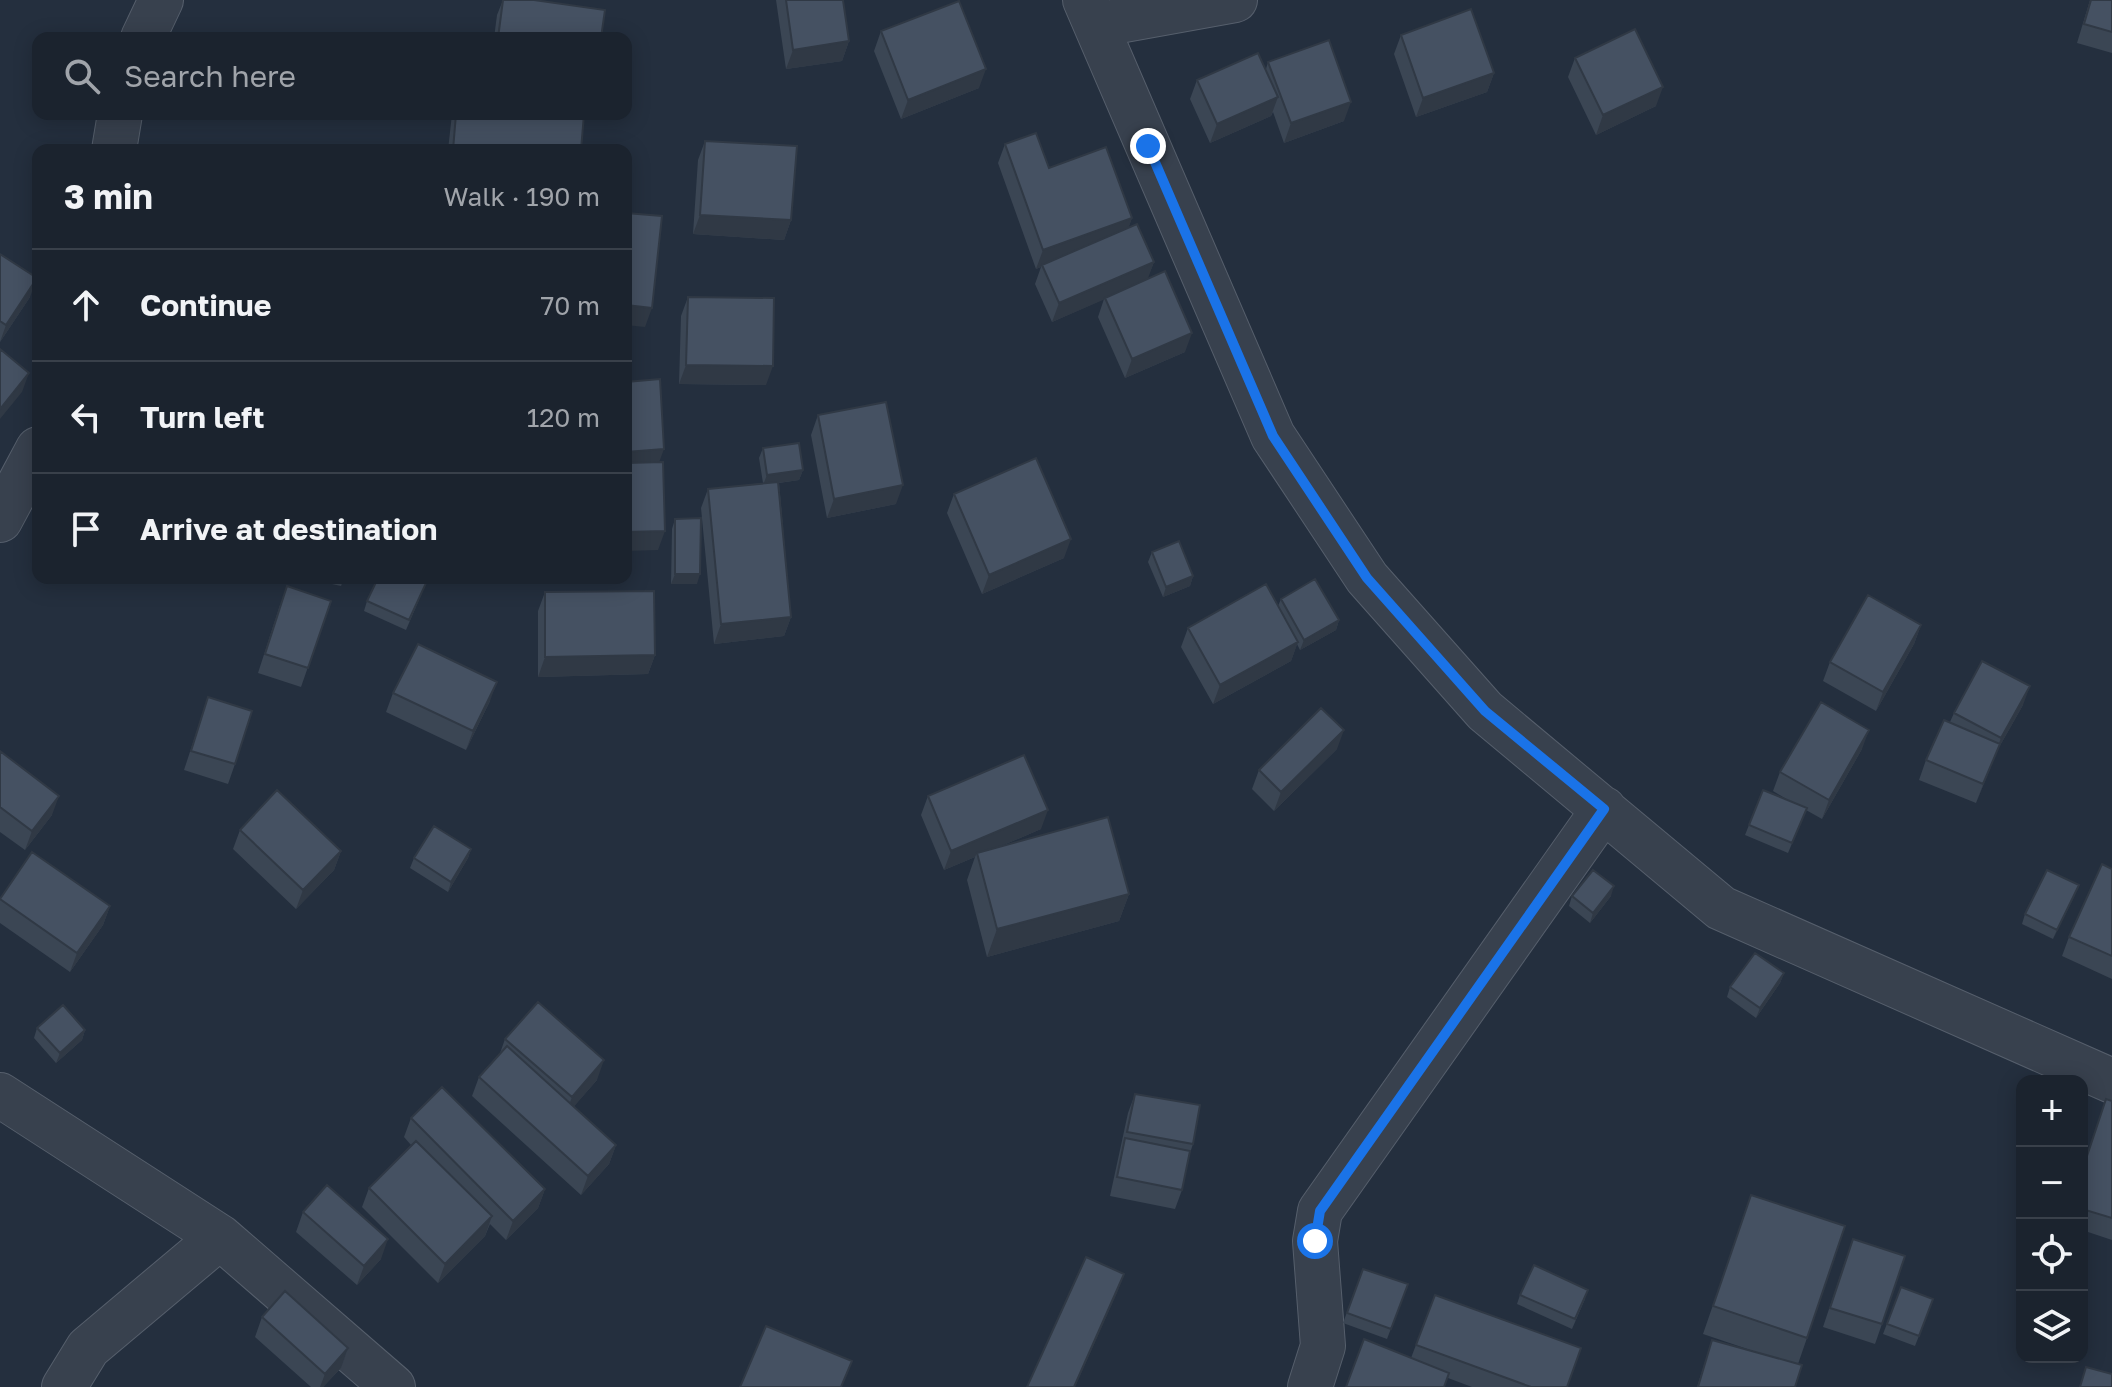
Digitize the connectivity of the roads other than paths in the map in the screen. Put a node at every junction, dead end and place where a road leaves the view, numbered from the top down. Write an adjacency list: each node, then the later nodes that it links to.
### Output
1 (161, 0): 4 (street)
2 (1235, 0): 3 (street)
3 (1090, 13): 9 (street)
4 (146, 32)
5 (119, 120): 6 (street)
6 (115, 144)
7 (32, 460): 8 (street)
8 (0, 520)
9 (1604, 809): 10 (street); 15 (street)
10 (2112, 1081)
11 (0, 1095): 12 (street)
12 (220, 1237): 13 (street); 14 (street)
13 (64, 1387)
14 (393, 1387)
15 (1310, 1387)

